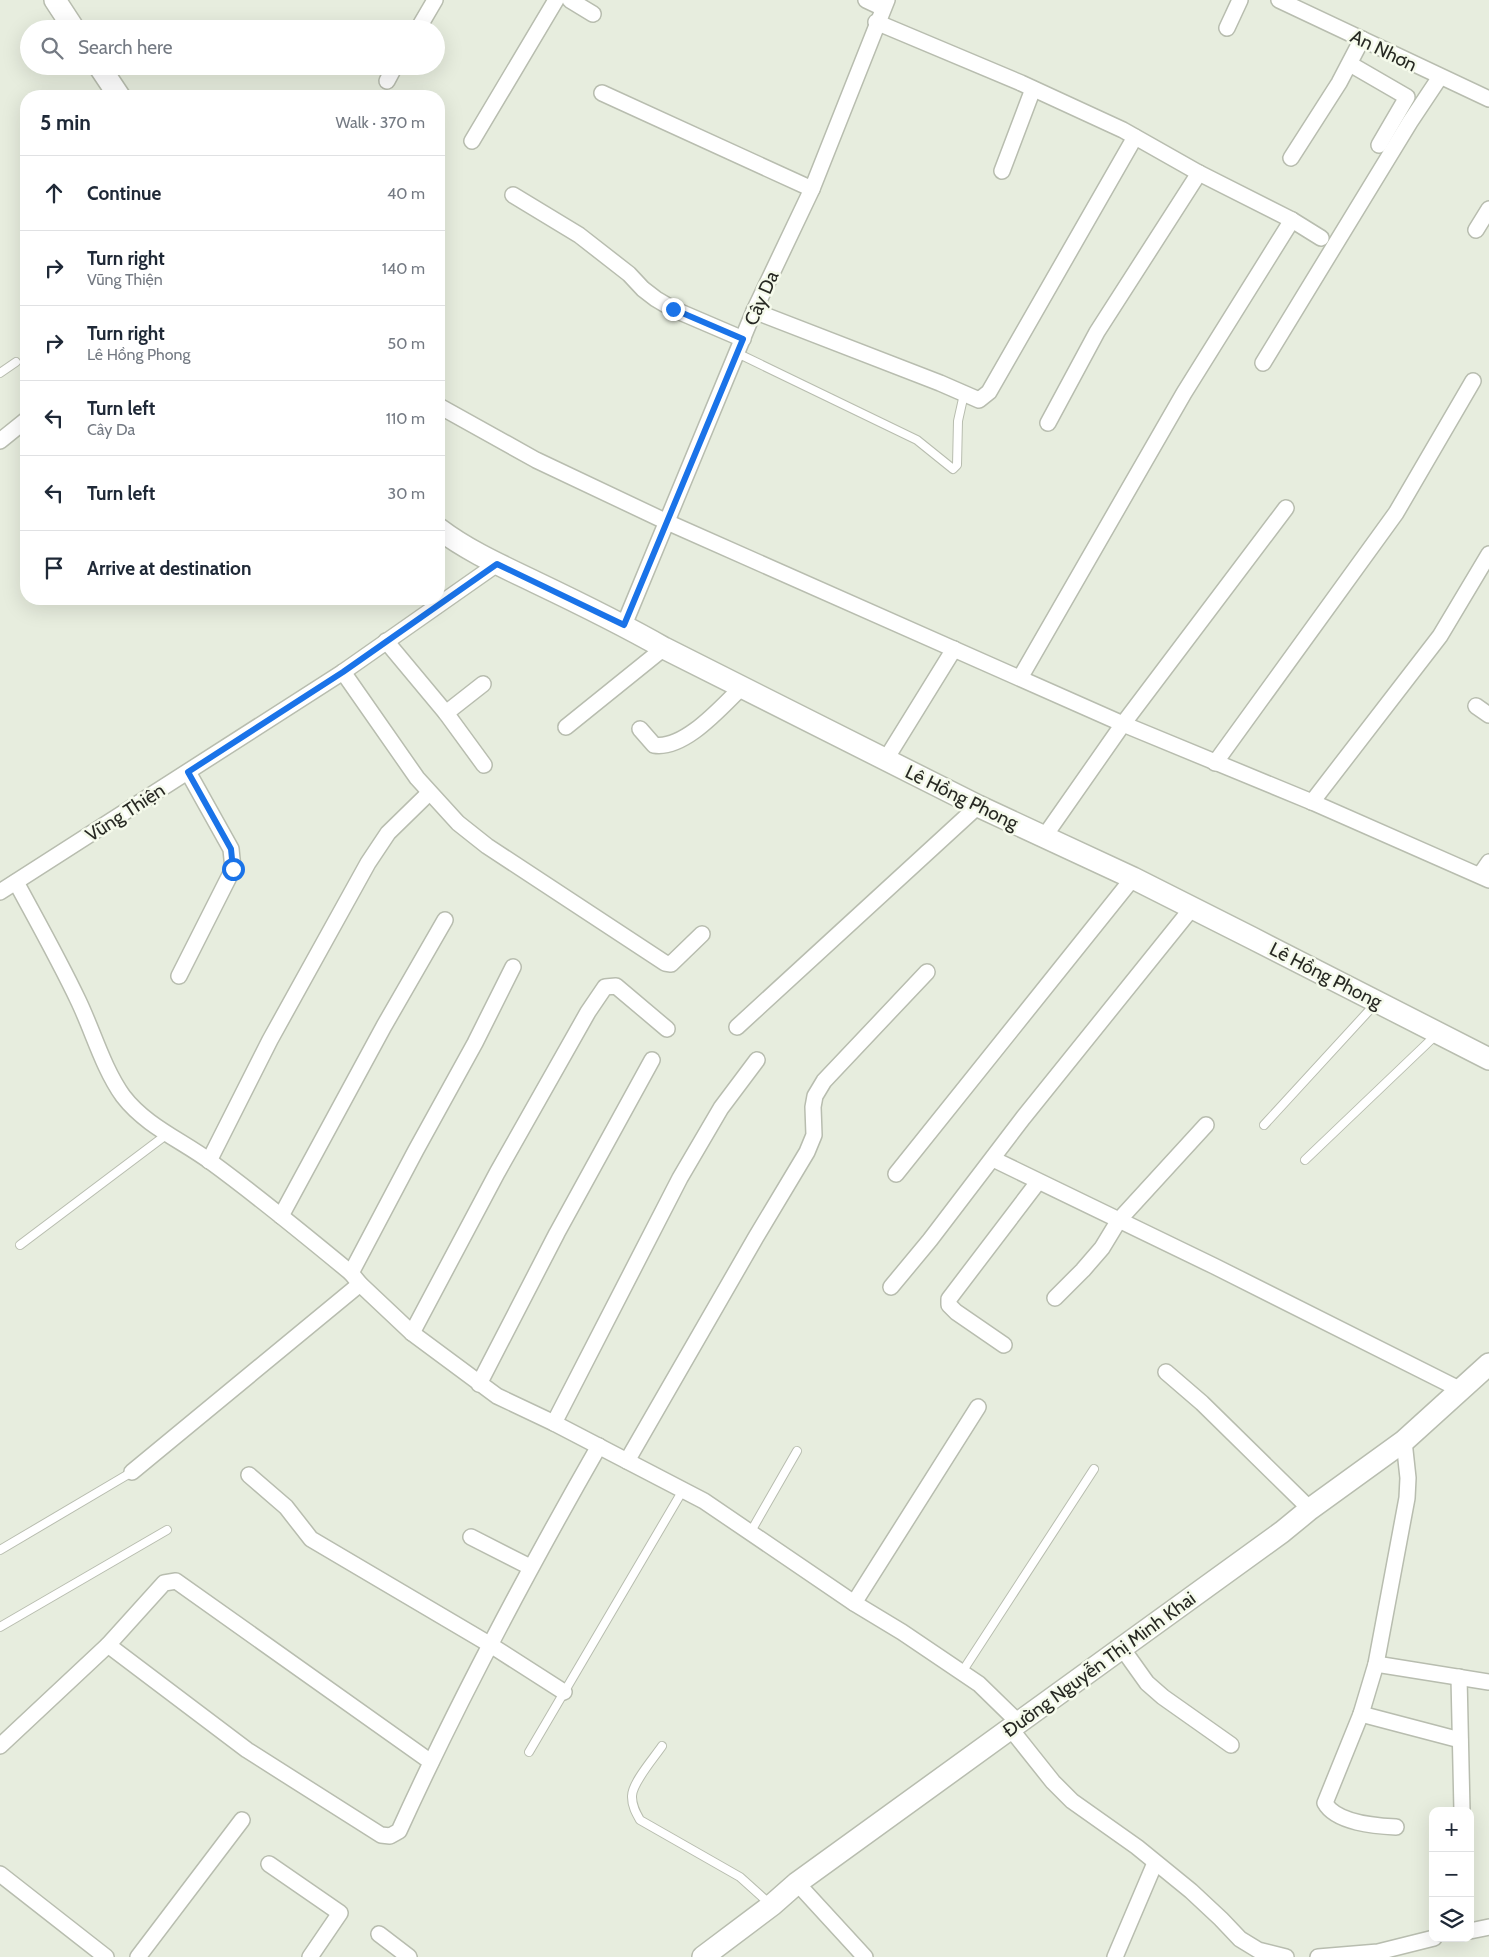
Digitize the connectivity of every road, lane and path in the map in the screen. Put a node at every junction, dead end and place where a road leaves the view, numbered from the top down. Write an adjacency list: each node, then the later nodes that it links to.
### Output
1 (55, 0): 12 (main road)
2 (435, 0): 13 (street)
3 (556, 0): 27 (street)
4 (570, 0): 10 (street)
5 (866, 0): 9 (street)
6 (1240, 0): 15 (street)
7 (1279, 0): 11 (street, An Nhơn)
8 (1314, 0): 11 (street)
9 (885, 4): 14 (street, Cây Da)
10 (593, 14)
11 (1308, 14): 16 (street, An Nhơn)
12 (68, 20)
13 (423, 20)
14 (876, 22): 22 (street); 32 (street, Cây Da)
15 (1227, 28)
16 (1362, 39): 17 (street); 20 (street, An Nhơn)
17 (1350, 64): 28 (street); 29 (street)
18 (105, 75): 23 (main road)
19 (390, 75): 21 (street)
20 (1440, 77): 25 (street, An Nhơn); 41 (street)
21 (386, 81)
22 (1033, 89): 26 (street); 30 (street)
23 (115, 90)
24 (602, 93): 32 (street)
25 (1489, 99)
26 (1135, 137): 31 (street); 44 (street)
27 (472, 142)
28 (1379, 145)
29 (1291, 158)
30 (1002, 171)
31 (1199, 173): 35 (street); 46 (street)
32 (812, 189): 38 (street, Cây Da)
33 (513, 195): 39 (street)
34 (1489, 209): 36 (street)
35 (1292, 220): 37 (street); 61 (street)
36 (1476, 230)
37 (1320, 238)
38 (754, 311): 39 (street, Cây Da); 44 (street)
39 (740, 346): 44 (lane); 50 (street, Cây Da)
40 (16, 362): 42 (lane)
41 (1263, 363)
42 (0, 373)
43 (1473, 381): 71 (street)
44 (964, 394)
45 (445, 409): 50 (street)
46 (1048, 423)
47 (20, 425): 48 (street)
48 (0, 441)
49 (1286, 508): 67 (street)
50 (667, 522): 56 (street, Cây Da); 59 (street)
51 (445, 532): 53 (main road, Lê Hồng Phong)
52 (1489, 554): 75 (street)
53 (497, 564): 54 (street, Vũng Thiện); 56 (main road, Lê Hồng Phong)
54 (445, 601)
55 (439, 605): 57 (street, Vũng Thiện)
56 (624, 625): 58 (main road, Lê Hồng Phong)
57 (386, 642): 60 (street, Vũng Thiện); 65 (street)
58 (664, 648): 63 (main road, Lê Hồng Phong); 68 (street)
59 (954, 649): 61 (street); 70 (street)
60 (343, 672): 73 (street, Vũng Thiện); 74 (street)
61 (1020, 678): 67 (street)
62 (483, 684): 65 (street)
63 (743, 686): 69 (street); 70 (main road, Lê Hồng Phong)
64 (1476, 706): 66 (street)
65 (446, 713): 72 (street)
66 (1489, 715)
67 (1123, 724): 71 (street); 77 (street)
68 (566, 727)
69 (640, 729)
70 (886, 759): 76 (main road, Lê Hồng Phong)
71 (1215, 763): 75 (street)
72 (484, 765)
73 (188, 772): 81 (street, Vũng Thiện); 88 (street)
74 (429, 793): 85 (street); 101 (street)
75 (1312, 802): 80 (street)
76 (978, 806): 77 (main road, Lê Hồng Phong); 90 (street)
77 (1044, 837): 79 (main road, Lê Hồng Phong)
78 (1489, 862): 80 (street)
79 (1133, 878): 83 (main road, Lê Hồng Phong); 102 (street)
80 (1484, 878)
81 (16, 882): 82 (street, Vũng Thiện); 98 (street)
82 (0, 892)
83 (1192, 908): 89 (main road, Lê Hồng Phong); 99 (street)
84 (445, 920): 104 (street)
85 (702, 934)
86 (512, 967): 107 (street)
87 (927, 972): 121 (street)
88 (179, 976)
89 (1377, 1001): 92 (main road, Lê Hồng Phong); 97 (lane)
90 (738, 1027)
91 (667, 1029): 110 (street)
92 (1438, 1032): 93 (main road, Lê Hồng Phong); 100 (lane)
93 (1489, 1059)
94 (652, 1060): 114 (street)
95 (757, 1060): 117 (street)
96 (1206, 1125): 105 (street)
97 (1264, 1125)
98 (166, 1135): 101 (street); 106 (lane)
99 (993, 1159): 103 (street); 108 (street)
100 (1305, 1160)
101 (209, 1161): 104 (street)
102 (896, 1174)
103 (1038, 1182): 105 (street); 111 (street)
104 (281, 1216): 107 (street)
105 (1119, 1220): 109 (street); 115 (street)
106 (20, 1246)
107 (355, 1278): 110 (street); 123 (street)
108 (891, 1287)
109 (1055, 1298)
110 (412, 1333): 114 (street)
111 (1004, 1345)
112 (1489, 1364): 115 (main road, Đường Nguyễn Thị Minh Khai)
113 (1166, 1372): 126 (street)
114 (479, 1384): 117 (street)
115 (1461, 1390): 118 (main road, Đường Nguyễn Thị Minh Khai)
116 (978, 1407): 132 (street)
117 (554, 1423): 119 (street)
118 (1404, 1441): 126 (main road, Đường Nguyễn Thị Minh Khai); 137 (street)
119 (599, 1446): 121 (street); 131 (street)
120 (797, 1451): 128 (lane)
121 (627, 1461): 125 (street)
122 (1094, 1469): 138 (lane)
123 (132, 1472): 130 (lane)
124 (249, 1475): 134 (street)
125 (683, 1490): 128 (street); 141 (lane)
126 (1310, 1509): 136 (main road, Đường Nguyễn Thị Minh Khai)
127 (167, 1530): 133 (lane)
128 (750, 1532): 132 (street)
129 (471, 1537): 131 (street)
130 (0, 1550)
131 (530, 1567): 134 (street)
132 (854, 1603): 138 (street)
133 (0, 1626)
134 (489, 1644): 141 (street); 149 (street)
135 (108, 1645): 145 (street); 149 (street); 149 (street)
136 (1122, 1648): 143 (main road, Đường Nguyễn Thị Minh Khai); 147 (street)
137 (1376, 1664): 139 (street); 142 (street)
138 (962, 1672): 143 (street)
139 (1460, 1677): 140 (street); 144 (street)
140 (1489, 1682)
141 (564, 1692): 148 (lane)
142 (1361, 1714): 144 (street); 152 (street)
143 (1014, 1725): 153 (street); 156 (main road, Đường Nguyễn Thị Minh Khai)
144 (1460, 1740): 150 (street)
145 (0, 1746)
146 (662, 1746): 157 (lane)
147 (1231, 1746)
148 (528, 1752)
149 (430, 1762)
150 (1462, 1807)
151 (242, 1820): 164 (street)
152 (1396, 1827)
153 (1155, 1863): 169 (street); 170 (street)
154 (269, 1864): 165 (street)
155 (0, 1874): 163 (street)
156 (797, 1883): 157 (main road, Đường Nguyễn Thị Minh Khai); 168 (street)
157 (772, 1905): 167 (main road, Đường Nguyễn Thị Minh Khai)
158 (1489, 1927): 159 (street)
159 (1474, 1930)
160 (379, 1934): 166 (street)
161 (1429, 1940): 162 (street)
162 (1378, 1955): 171 (street)
163 (106, 1957)
164 (138, 1957)
165 (310, 1957)
166 (409, 1957)
167 (703, 1957)
168 (865, 1957)
169 (1115, 1957)
170 (1286, 1957)
171 (1318, 1957)

